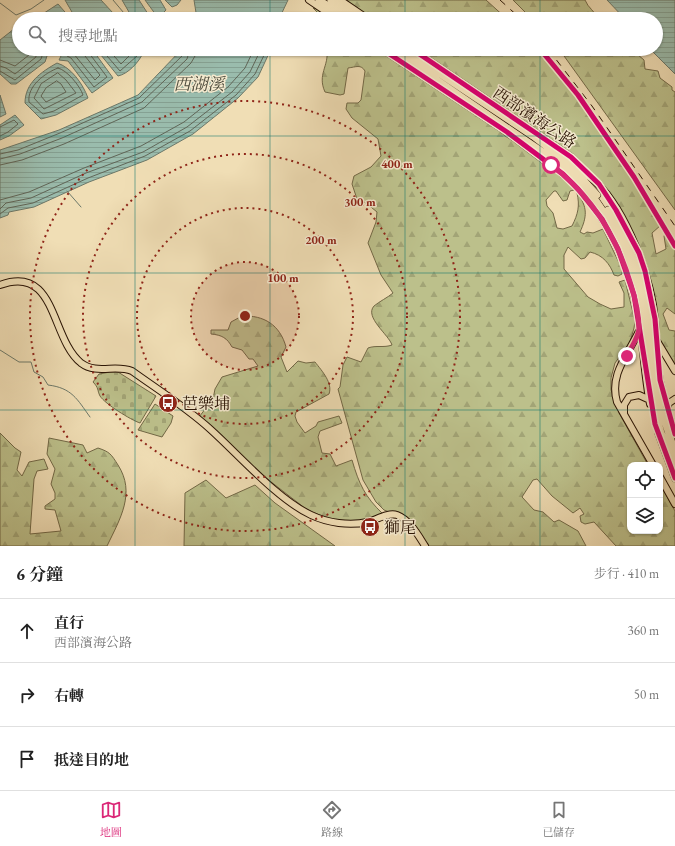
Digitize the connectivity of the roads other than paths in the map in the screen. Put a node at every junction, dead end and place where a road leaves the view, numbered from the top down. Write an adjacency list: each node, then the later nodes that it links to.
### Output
1 (309, 0): 5 (main road)
2 (319, 0): 6 (highway)
3 (331, 0): 7 (highway)
4 (340, 0): 8 (main road)
5 (327, 12)
6 (337, 12)
7 (349, 12)
8 (358, 12)
9 (393, 56): 15 (main road, 西部濱海公路)
10 (401, 56): 13 (highway)
11 (413, 56): 14 (highway)
12 (422, 56): 16 (main road, 西部濱海公路)
13 (507, 128): 15 (highway); 28 (highway)
14 (533, 136): 16 (highway); 26 (highway)
15 (563, 174): 18 (main road, 西部濱海公路)
16 (599, 184): 19 (main road, 西部濱海公路)
17 (0, 285): 32 (main road)
18 (639, 329): 22 (main road, 西部濱海公路); 24 (main road)
19 (656, 340): 20 (main road); 23 (main road, 西部濱海公路)
20 (675, 371)
21 (675, 399): 23 (main road)
22 (650, 400): 24 (main road); 29 (main road, 西部濱海公路)
23 (666, 408): 25 (main road, 西部濱海公路)
24 (624, 415): 27 (main road)
25 (675, 434)
26 (675, 452)
27 (651, 462)
28 (675, 464)
29 (675, 478)
30 (663, 482): 31 (main road)
31 (675, 504)
32 (425, 546)

